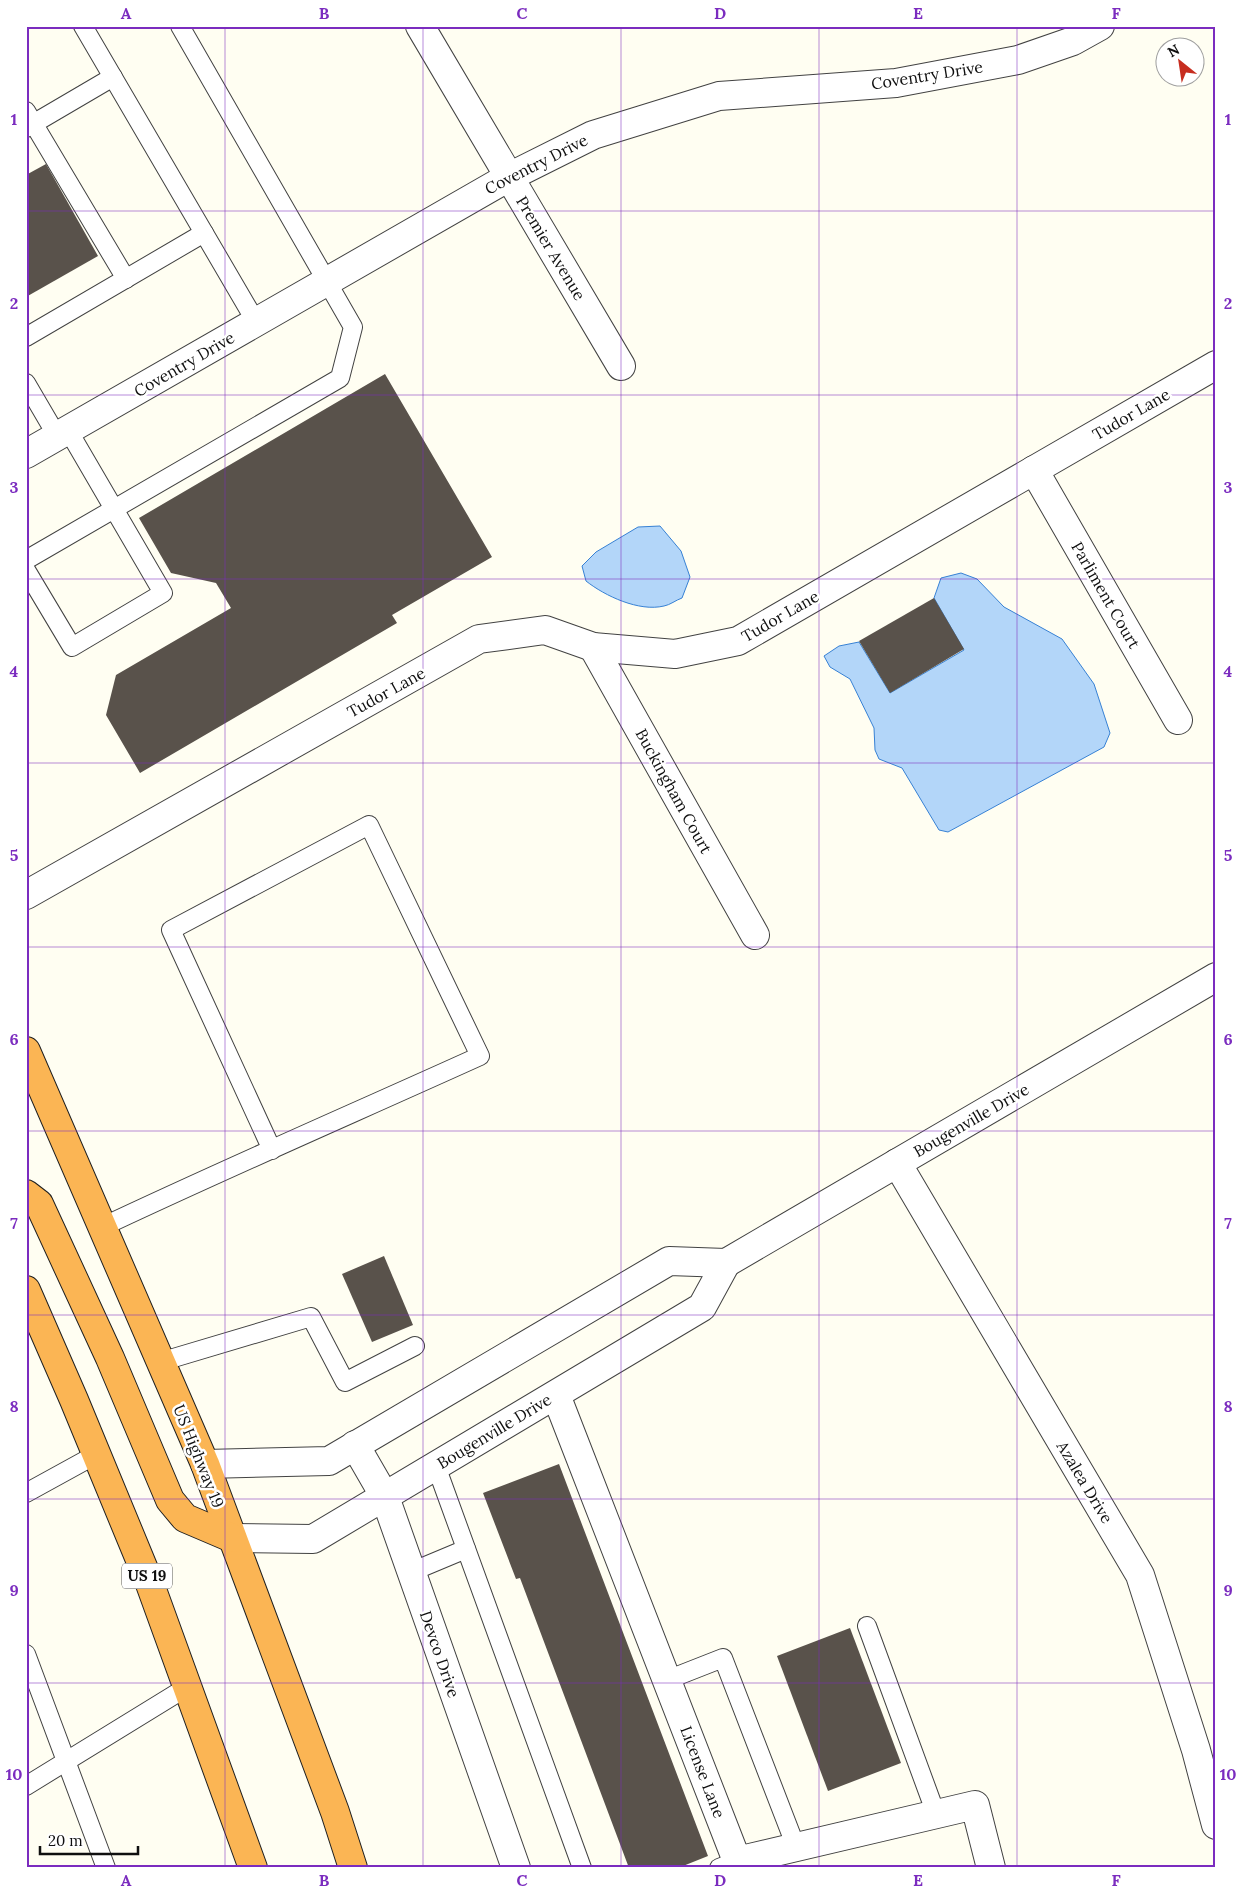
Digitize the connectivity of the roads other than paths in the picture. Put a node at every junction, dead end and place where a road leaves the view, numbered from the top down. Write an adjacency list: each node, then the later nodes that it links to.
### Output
1 (83, 26): 5 (lane)
2 (180, 26): 10 (lane)
3 (420, 26): 7 (street, Premier Avenue)
4 (1100, 26): 7 (street, Coventry Drive)
5 (113, 77): 6 (lane); 8 (lane)
6 (29, 121): 9 (lane)
7 (509, 177): 10 (street, Coventry Drive); 14 (street, Premier Avenue)
8 (204, 233): 9 (lane); 11 (lane)
9 (126, 279): 12 (lane)
10 (328, 281): 11 (street, Coventry Drive); 19 (lane)
11 (256, 322): 16 (street, Coventry Drive)
12 (26, 337)
13 (1216, 365): 18 (street, Tudor Lane)
14 (621, 366)
15 (26, 383): 16 (lane)
16 (62, 433): 17 (street, Coventry Drive); 19 (lane)
17 (26, 454)
18 (1034, 470): 22 (street, Tudor Lane); 23 (street, Parliment Court)
19 (114, 509): 20 (lane); 21 (lane)
20 (26, 560)
21 (26, 570)
22 (593, 647): 24 (street, Tudor Lane); 25 (street, Buckingham Court)
23 (1178, 720)
24 (26, 895)
25 (755, 935)
26 (1216, 977): 29 (street, Bougenville Drive)
27 (26, 1051): 31 (highway, US Highway 19)
28 (272, 1150): 28 (lane); 31 (lane)
29 (897, 1164): 32 (street, Bougenville Drive); 50 (street, Azalea Drive)
30 (26, 1194): 43 (highway)
31 (102, 1227): 35 (highway, US Highway 19)
32 (726, 1263): 36 (street, Bougenville Drive); 37 (street)
33 (26, 1290): 38 (highway, US 19)
34 (415, 1346): 35 (lane)
35 (160, 1362): 39 (highway, US Highway 19)
36 (556, 1395): 40 (street, Bougenville Drive); 48 (street, License Lane)
37 (355, 1445): 39 (street); 42 (street, Devco Drive)
38 (97, 1454): 41 (lane); 49 (highway, US 19)
39 (204, 1464): 43 (highway, US Highway 19)
40 (436, 1466): 42 (street, Bougenville Drive); 44 (lane)
41 (26, 1493)
42 (385, 1497): 43 (street, Bougenville Drive); 45 (street, Devco Drive)
43 (232, 1538): 59 (highway, US Highway 19)
44 (466, 1549): 45 (lane); 61 (lane)
45 (411, 1572): 60 (street, Devco Drive)
46 (867, 1626): 53 (lane)
47 (28, 1664): 51 (lane)
48 (667, 1680): 55 (lane); 56 (street, License Lane)
49 (187, 1687): 51 (lane); 58 (highway, US 19)
50 (1206, 1746): 54 (street, Azalea Drive)
51 (66, 1762): 52 (lane); 57 (lane)
52 (26, 1786)
53 (936, 1814): 55 (street, License Lane); 62 (street, License Lane)
54 (1216, 1825)
55 (796, 1847): 56 (street, License Lane)
56 (728, 1864)
57 (106, 1868)
58 (252, 1868)
59 (353, 1868)
60 (516, 1868)
61 (582, 1868)
62 (991, 1868)

